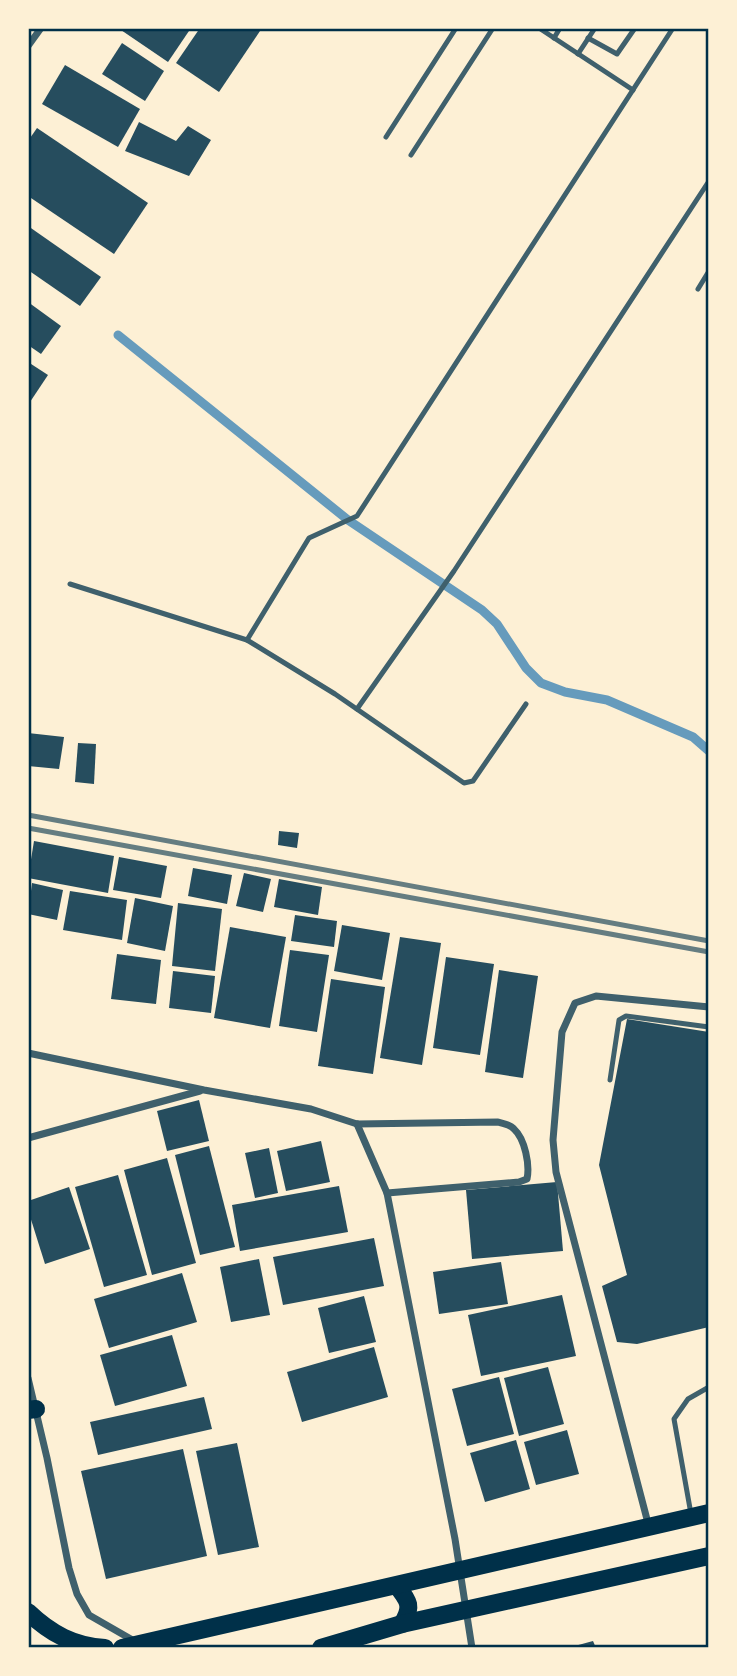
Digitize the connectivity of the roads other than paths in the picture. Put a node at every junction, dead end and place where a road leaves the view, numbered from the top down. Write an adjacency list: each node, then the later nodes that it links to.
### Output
1 (41, 28): 11 (street)
2 (456, 28): 14 (lane)
3 (493, 28): 15 (lane)
4 (538, 28): 9 (lane)
5 (560, 28): 9 (lane)
6 (595, 28): 10 (lane)
7 (635, 28): 10 (lane)
8 (673, 28): 13 (lane)
9 (554, 38): 12 (lane)
10 (588, 38): 12 (lane)
11 (28, 46)
12 (578, 54): 13 (lane)
13 (633, 90): 20 (lane)
14 (386, 137)
15 (411, 155)
16 (709, 181): 22 (lane)
17 (709, 271): 18 (lane)
18 (698, 289)
19 (70, 583): 20 (lane)
20 (247, 640): 22 (lane)
21 (526, 704): 22 (lane)
22 (356, 709)
23 (709, 1007): 35 (street)
24 (709, 1027): 26 (lane)
25 (28, 1053): 27 (street)
26 (610, 1080)
27 (204, 1090): 28 (street); 29 (street)
28 (357, 1124): 30 (street); 30 (street)
29 (28, 1138)
30 (387, 1193): 37 (street)
31 (28, 1378): 33 (street)
32 (709, 1387): 34 (lane)
33 (32, 1410): 42 (street)
34 (700, 1515): 35 (main road)
35 (649, 1527): 37 (main road)
36 (709, 1556): 40 (main road)
37 (460, 1571): 38 (main road); 40 (street)
38 (397, 1587): 41 (main road); 42 (main road)
39 (28, 1612): 43 (main road)
40 (466, 1612): 41 (main road); 46 (street)
41 (402, 1625): 45 (main road)
42 (140, 1644): 44 (main road)
43 (105, 1648)
44 (122, 1648)
45 (321, 1648)
46 (472, 1648)

